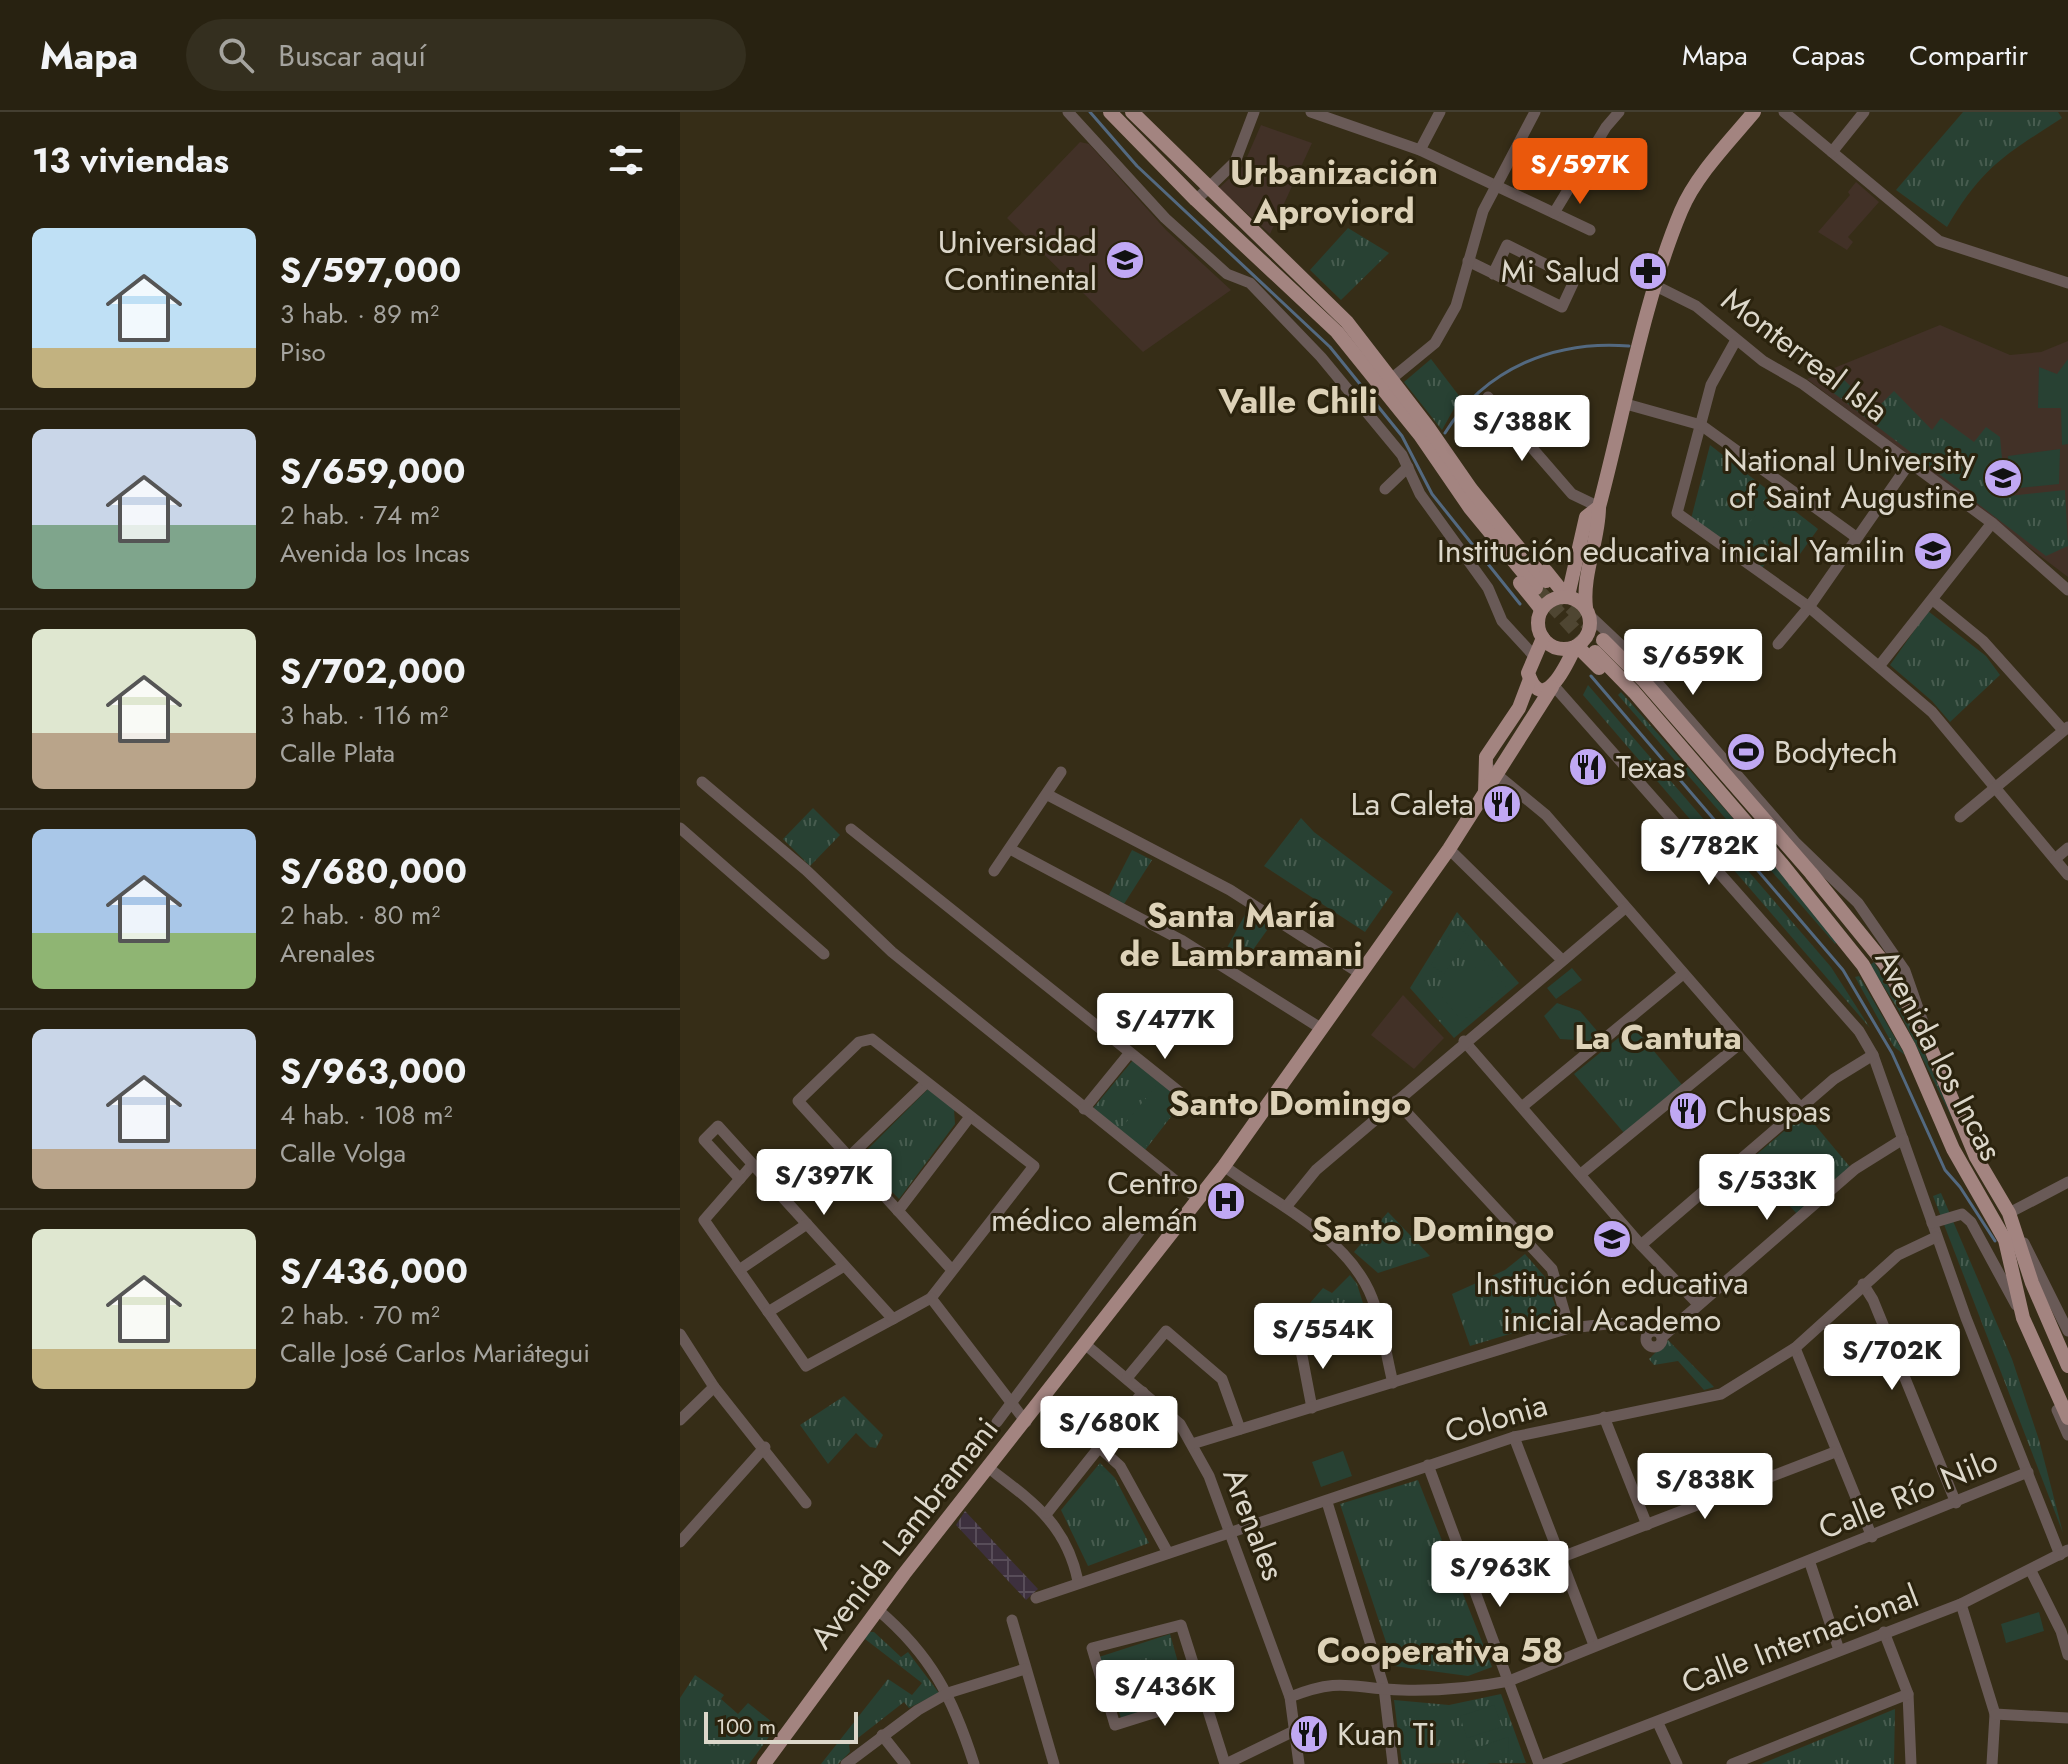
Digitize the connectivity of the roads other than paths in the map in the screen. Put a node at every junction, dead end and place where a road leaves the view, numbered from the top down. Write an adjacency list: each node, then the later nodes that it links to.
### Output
1 (1068, 112): 30 (street)
2 (1110, 112): 16 (main road)
3 (1132, 112): 16 (main road)
4 (1254, 112): 16 (street)
5 (1311, 112): 12 (street)
6 (1440, 112): 13 (street)
7 (1535, 112): 15 (street)
8 (1619, 112): 17 (street)
9 (1754, 112): 22 (main road)
10 (1784, 112): 14 (street)
11 (1864, 112): 14 (street)
12 (1345, 117): 13 (street)
13 (1420, 150): 15 (street)
14 (1832, 152): 21 (street)
15 (1497, 187): 17 (street); 19 (street)
16 (1202, 194): 24 (main road)
17 (1554, 213): 18 (street)
18 (1590, 230)
19 (1468, 261): 20 (street); 24 (street)
20 (1493, 274): 20 (street)
21 (2068, 283)
22 (1656, 286): 23 (street, Monterreal Isla); 26 (main road)
23 (1736, 340): 27 (street); 29 (street, Monterreal Isla)
24 (1387, 383): 28 (main road)
25 (1488, 397): 32 (street)
26 (1626, 404): 27 (street); 32 (main road)
27 (1701, 425): 34 (street); 40 (street)
28 (1424, 431): 36 (main road); 36 (main road); 41 (main road)
29 (1908, 465): 33 (street, Monterreal Isla); 34 (street)
30 (1408, 467): 31 (street); 46 (street)
31 (1385, 489)
32 (1599, 507): 35 (main road); 42 (main road)
33 (1992, 523): 37 (street, Monterreal Isla); 39 (street)
34 (1856, 537): 40 (street)
35 (1571, 576): 36 (main road); 38 (main road)
36 (1545, 583): 38 (main road)
37 (2068, 590)
38 (1567, 596): 41 (main road); 42 (main road)
39 (1933, 600): 47 (street); 50 (street)
40 (1809, 607): 44 (street); 47 (street)
41 (1541, 609): 43 (main road)
42 (1588, 611): 45 (main road); 60 (street, Avenida los Incas)
43 (1543, 638): 45 (main road); 46 (main road)
44 (1778, 644)
45 (1576, 646): 49 (main road, Avenida Lambramani); 53 (main road)
46 (1534, 658): 48 (main road); 49 (main road)
47 (1880, 665): 55 (street)
48 (1530, 679): 49 (main road); 51 (main road, Avenida Lambramani)
49 (1557, 682): 51 (main road, Avenida Lambramani); 78 (street)
50 (2066, 728): 55 (street)
51 (1492, 770): 63 (main road, Avenida Lambramani); 68 (street)
52 (1061, 772): 56 (street)
53 (1705, 774): 66 (main road, Avenida los Incas); 109 (main road, Avenida los Incas)
54 (702, 782): 84 (street)
55 (1996, 789): 57 (street); 64 (street)
56 (1048, 795): 62 (street); 71 (street)
57 (1960, 817)
58 (680, 828): 69 (street)
59 (851, 829): 77 (street)
60 (1796, 843): 66 (main road); 74 (street, Avenida los Incas)
61 (2068, 848): 64 (street)
62 (1010, 849): 65 (street); 73 (street)
63 (1449, 849): 70 (street); 71 (main road, Avenida Lambramani)
64 (2055, 859): 67 (street)
65 (994, 871)
66 (1811, 873): 74 (main road, Avenida los Incas)
67 (2068, 875)
68 (1625, 908): 70 (street); 72 (street)
69 (824, 954)
70 (1561, 959): 75 (street)
71 (1361, 974): 73 (main road, Avenida Lambramani)
72 (1683, 974): 76 (street); 82 (street)
73 (1322, 1029): 89 (main road, Avenida Lambramani)
74 (1927, 1039): 96 (main road, Avenida los Incas)
75 (1464, 1041): 81 (street); 82 (street)
76 (1742, 1042): 83 (street); 90 (street)
77 (1128, 1055): 80 (street); 84 (street)
78 (1873, 1055): 83 (street); 86 (street)
79 (926, 1083): 85 (street); 87 (street); 87 (street)
80 (1182, 1094)
81 (1396, 1101): 94 (street); 111 (street)
82 (1523, 1106): 90 (street)
83 (1800, 1107): 101 (street)
84 (1084, 1109): 93 (street)
85 (969, 1118): 95 (street); 103 (street)
86 (1903, 1139): 97 (street); 107 (street)
87 (849, 1157): 95 (street)
88 (752, 1165): 91 (street); 91 (street); 98 (street)
89 (1224, 1166): 93 (main road, Avenida Lambramani); 94 (street)
90 (1581, 1174): 101 (street)
91 (740, 1179): 104 (street)
92 (2068, 1182): 96 (street)
93 (1198, 1199): 115 (main road, Avenida Lambramani)
94 (1286, 1207): 119 (street)
95 (898, 1211): 103 (street)
96 (2009, 1213): 112 (street, Avenida los Incas); 117 (main road, Avenida los Incas)
97 (1932, 1223): 100 (street); 109 (street)
98 (807, 1224): 102 (street); 104 (street)
99 (1145, 1224): 122 (street)
100 (1936, 1237): 105 (street, Colonia); 138 (street)
101 (1641, 1245): 107 (street)
102 (844, 1266): 108 (street); 110 (street)
103 (951, 1269): 106 (street)
104 (739, 1270): 108 (street)
105 (1863, 1284): 116 (street, Colonia); 141 (street)
106 (931, 1298): 110 (street); 122 (street)
107 (1698, 1304): 111 (street)
108 (768, 1312): 110 (street)
109 (2023, 1318): 125 (main road, Avenida los Incas); 130 (street)
110 (893, 1319)
111 (1569, 1328): 119 (street)
112 (2068, 1331)
113 (680, 1334): 120 (street)
114 (1299, 1340): 123 (street)
115 (1086, 1345): 118 (street, Arenales); 128 (main road, Avenida Lambramani)
116 (1795, 1348): 124 (street, Colonia); 135 (street)
117 (2068, 1366)
118 (1127, 1378): 121 (street, Arenales); 129 (street)
119 (1393, 1383): 123 (street)
120 (714, 1387): 126 (street); 133 (street)
121 (1143, 1392): 132 (street, Arenales); 134 (street)
122 (1011, 1404): 127 (street); 128 (street)
123 (1312, 1408): 129 (street)
124 (1604, 1417): 131 (street, Colonia); 143 (street)
125 (2068, 1418)
126 (680, 1420)
127 (997, 1422)
128 (1026, 1422): 137 (main road, Avenida Lambramani)
129 (1240, 1429): 132 (street)
130 (2068, 1435)
131 (1514, 1437): 136 (street, Colonia); 149 (street)
132 (1192, 1444): 144 (street, Arenales)
133 (765, 1447): 140 (street); 146 (street)
134 (1100, 1448): 142 (street); 147 (street)
135 (1835, 1452): 143 (street); 145 (street)
136 (1428, 1465): 139 (street, Colonia); 162 (street)
137 (990, 1469): 142 (street); 155 (main road, Avenida Lambramani)
138 (2028, 1472): 141 (street, Calle Río Nilo); 148 (street)
139 (1327, 1502): 144 (street, Colonia); 163 (street)
140 (806, 1503)
141 (1956, 1503): 145 (street, Calle Río Nilo)
142 (1047, 1513): 152 (street)
143 (1647, 1525): 149 (street)
144 (1232, 1533): 147 (street, Colonia); 167 (street, Arenales)
145 (1872, 1537): 150 (street, Calle Río Nilo)
146 (680, 1542)
147 (1168, 1553): 152 (street, Colonia)
148 (2064, 1553): 151 (street, Calle Internacional)
149 (1562, 1557): 158 (street)
150 (1810, 1563): 158 (street, Calle Río Nilo); 159 (street)
151 (2031, 1571): 154 (street, Calle Internacional); 160 (street)
152 (1078, 1581): 153 (street, Colonia)
153 (1036, 1598)
154 (1961, 1604): 157 (street, Calle Internacional); 169 (street)
155 (878, 1610): 164 (street); 174 (main road, Avenida Lambramani)
156 (1012, 1620): 161 (street)
157 (1884, 1632): 159 (street, Calle Internacional); 165 (street)
158 (1594, 1645): 162 (street, Calle Río Nilo)
159 (1839, 1650): 171 (street, Calle Internacional)
160 (2068, 1655)
161 (1025, 1669): 164 (street); 178 (street)
162 (1509, 1681): 163 (street, Calle Río Nilo); 182 (street)
163 (1384, 1688): 167 (street, Calle Río Nilo); 181 (street)
164 (948, 1693): 173 (street); 177 (street)
165 (1908, 1694): 185 (street); 186 (street)
166 (1204, 1697): 166 (street); 179 (street)
167 (1290, 1697): 172 (street, Arenales)
168 (2068, 1706): 170 (street)
169 (1995, 1714): 170 (street); 187 (street)
170 (2068, 1718)
171 (1658, 1723): 183 (street, Calle Internacional); 184 (street)
172 (1296, 1730): 179 (street); 180 (street, Arenales)
173 (882, 1735): 175 (street); 176 (street)
174 (764, 1764)
175 (846, 1764)
176 (905, 1764)
177 (974, 1764)
178 (1054, 1764)
179 (1226, 1764)
180 (1299, 1764)
181 (1393, 1764)
182 (1539, 1764)
183 (1546, 1764)
184 (1677, 1764)
185 (1732, 1764)
186 (1911, 1764)
187 (1992, 1764)

